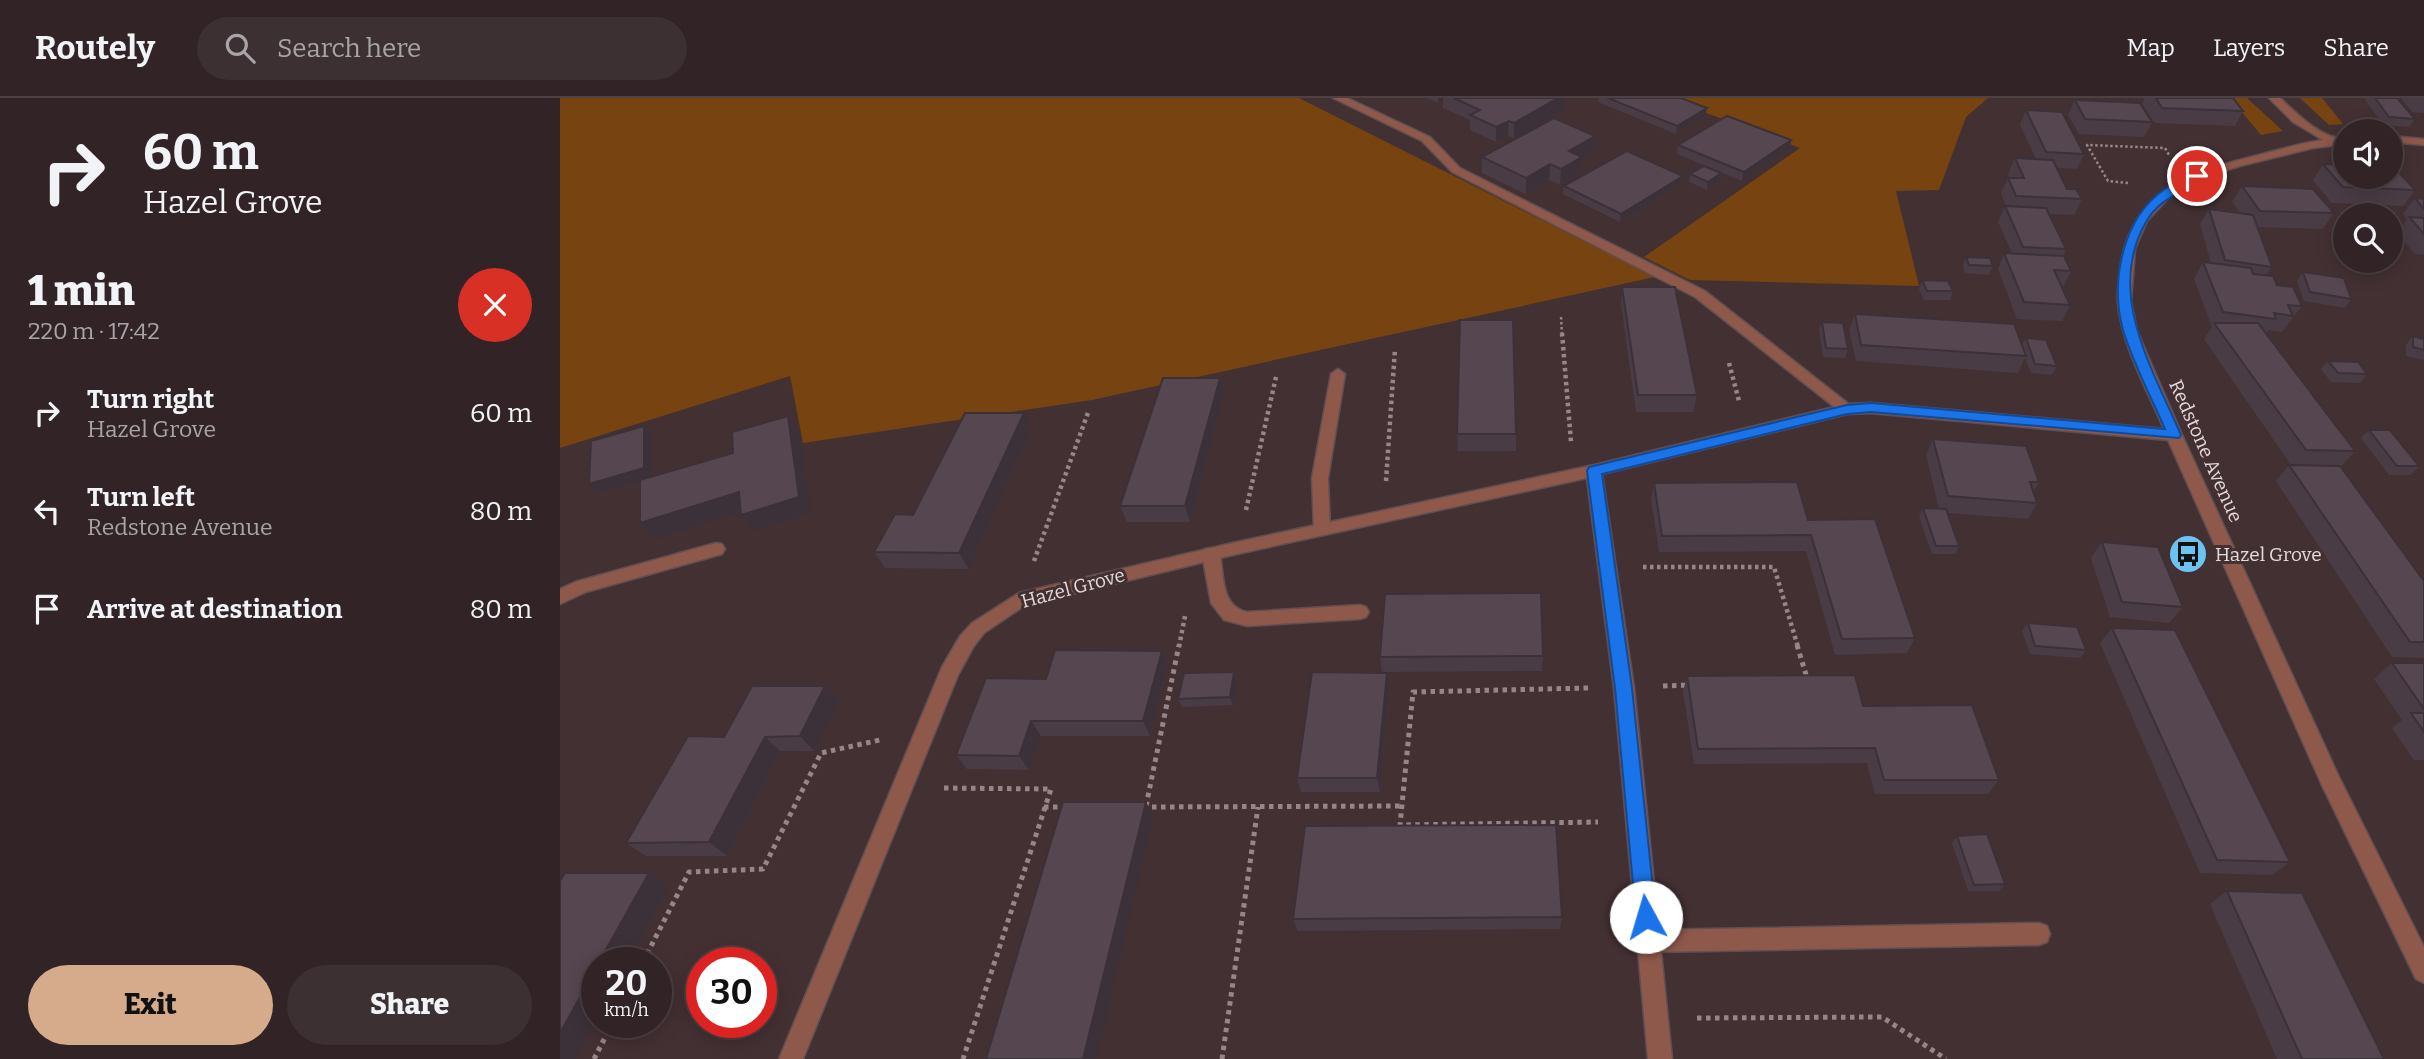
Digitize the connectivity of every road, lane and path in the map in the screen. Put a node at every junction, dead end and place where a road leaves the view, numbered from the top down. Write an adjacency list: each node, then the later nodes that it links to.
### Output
1 (1338, 98): 9 (street)
2 (2274, 98): 3 (street)
3 (2333, 138)
4 (2403, 141): 6 (street)
5 (2333, 142): 7 (street, Redstone Avenue)
6 (2421, 144)
7 (2200, 175): 8 (street, Redstone Avenue); 8 (path)
8 (2166, 192): 17 (street, Redstone Avenue)
9 (1713, 304): 14 (street); 16 (path)
10 (1561, 317): 19 (path)
11 (1395, 349): 20 (path)
12 (1338, 374): 21 (street)
13 (1276, 377): 22 (path)
14 (1847, 409): 16 (street, Hazel Grove); 17 (street, Hazel Grove)
15 (1089, 410): 27 (path)
16 (1747, 433): 18 (street, Hazel Grove)
17 (2174, 435): 45 (street, Redstone Avenue)
18 (1594, 471): 19 (street, Hazel Grove); 25 (street)
19 (1573, 475): 20 (street, Hazel Grove)
20 (1383, 516): 21 (street, Hazel Grove)
21 (1322, 529): 22 (street, Hazel Grove)
22 (1237, 548): 24 (street, Hazel Grove)
23 (716, 549): 26 (street)
24 (1211, 554): 27 (street, Hazel Grove); 28 (street)
25 (1607, 568): 30 (path); 32 (street)
26 (560, 597)
27 (1019, 600): 33 (street, Hazel Grove)
28 (1220, 603): 29 (street); 39 (path)
29 (1360, 612)
30 (1795, 680)
31 (1703, 684): 32 (path)
32 (1624, 688): 35 (path); 41 (street)
33 (926, 730): 34 (street, Hazel Grove); 44 (path)
34 (901, 788): 36 (path); 49 (street, Hazel Grove)
35 (1403, 806): 40 (path); 41 (path)
36 (1044, 807): 37 (path); 50 (path)
37 (1082, 807)
38 (1133, 807): 39 (path)
39 (1146, 807): 40 (path)
40 (1258, 807): 51 (path)
41 (1636, 821): 43 (street)
42 (2039, 934): 43 (street)
43 (1649, 940): 46 (street)
44 (651, 947)
45 (2424, 971)
46 (1657, 1021): 52 (street); 53 (path)
47 (605, 1038): 48 (path)
48 (594, 1059)
49 (791, 1059)
50 (963, 1059)
51 (1222, 1059)
52 (1660, 1059)
53 (1946, 1059)

